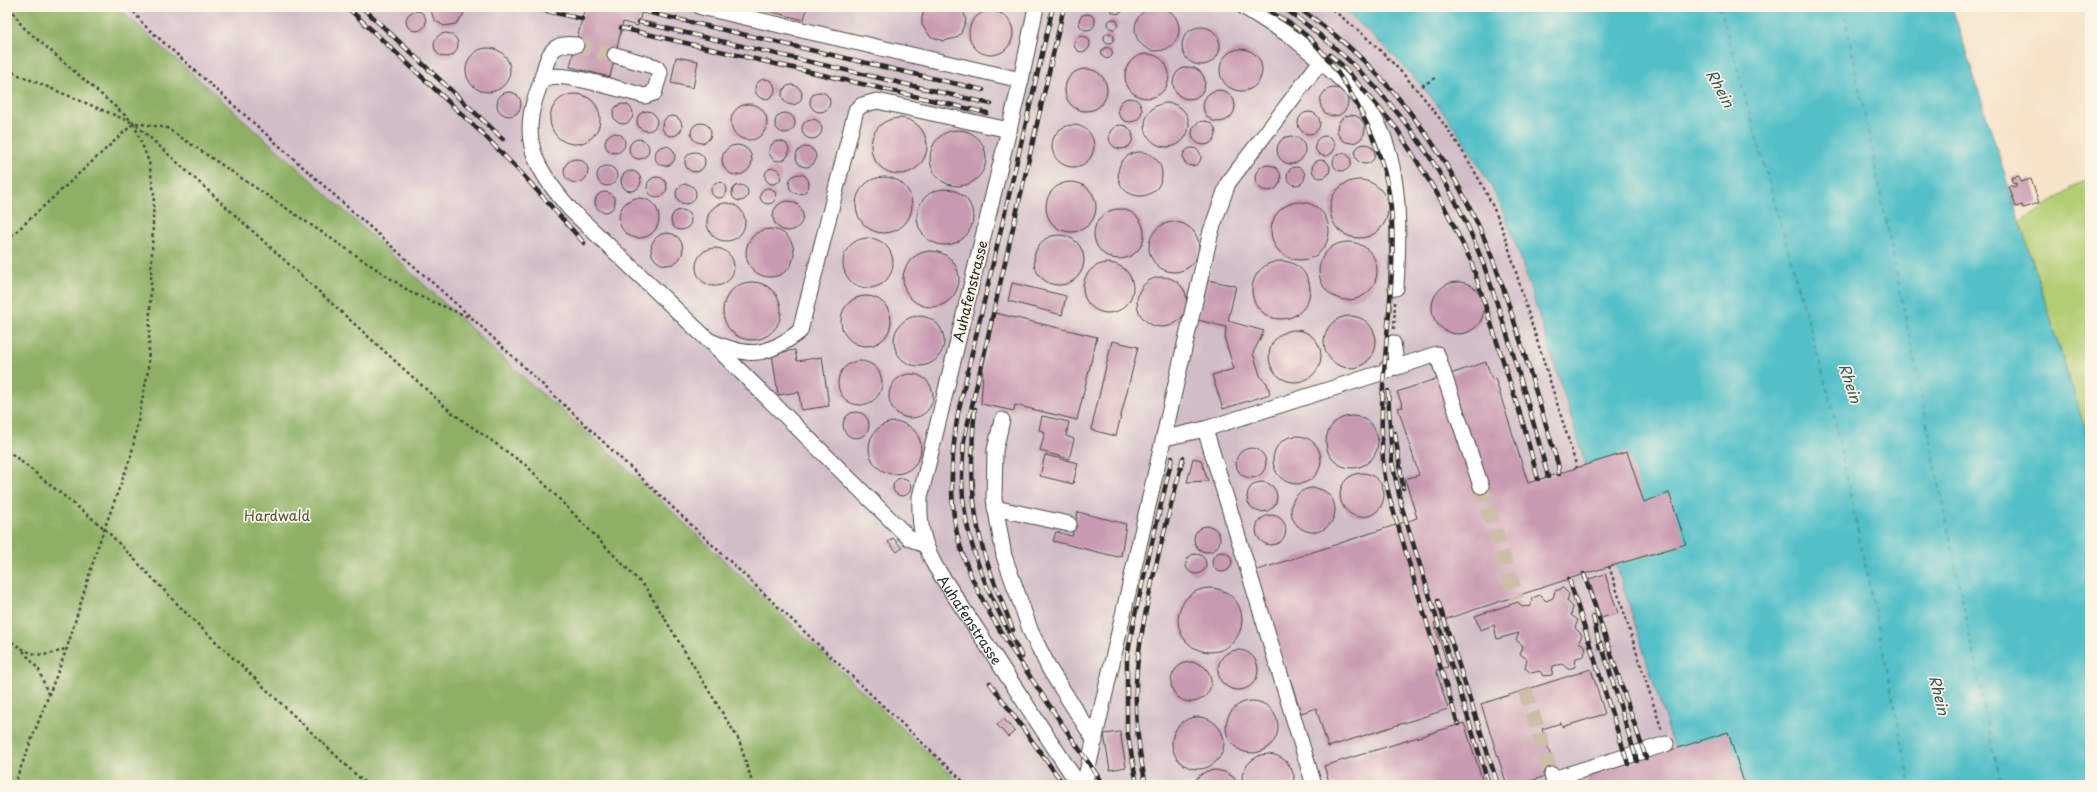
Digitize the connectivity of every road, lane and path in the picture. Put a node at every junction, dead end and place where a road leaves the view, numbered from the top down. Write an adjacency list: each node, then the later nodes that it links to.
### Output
1 (10, 7): 15 (path)
2 (130, 7): 19 (path)
3 (701, 7): 12 (street)
4 (1036, 7): 12 (street, Auhafenstrasse)
5 (1244, 7): 9 (street)
6 (1328, 7): 27 (path)
7 (576, 45): 13 (street)
8 (615, 55): 13 (street)
9 (1321, 61): 18 (street); 25 (street)
10 (7, 70): 15 (path)
11 (1435, 78): 14 (path)
12 (1021, 80): 16 (street, Auhafenstrasse)
13 (542, 81): 20 (street)
14 (1422, 86)
15 (134, 123): 17 (path); 19 (path); 31 (path); 43 (path)
16 (1009, 130): 20 (street); 32 (street, Auhafenstrasse)
17 (7, 240)
18 (1396, 288): 21 (path)
19 (473, 319): 44 (path)
20 (708, 340): 32 (street)
21 (1394, 343): 22 (street)
22 (1397, 367): 24 (street); 28 (street)
23 (1002, 420): 29 (street)
24 (1205, 428): 25 (street); 47 (street)
25 (1165, 438): 38 (street)
26 (7, 450): 31 (path)
27 (1577, 468)
28 (1481, 486)
29 (995, 508): 30 (street); 38 (street)
30 (1069, 524)
31 (105, 530): 35 (path); 42 (path)
32 (924, 545): 45 (street, Auhafenstrasse)
33 (1609, 566): 39 (path)
34 (7, 638): 36 (path)
35 (67, 648): 36 (path); 37 (path)
36 (22, 650): 37 (path)
37 (48, 695): 41 (path)
38 (1095, 741): 46 (street)
39 (1666, 744): 40 (street)
40 (1552, 775)
41 (14, 785)
42 (366, 785)
43 (753, 785)
44 (967, 785)
45 (1079, 785)
46 (1084, 785)
47 (1314, 785)

